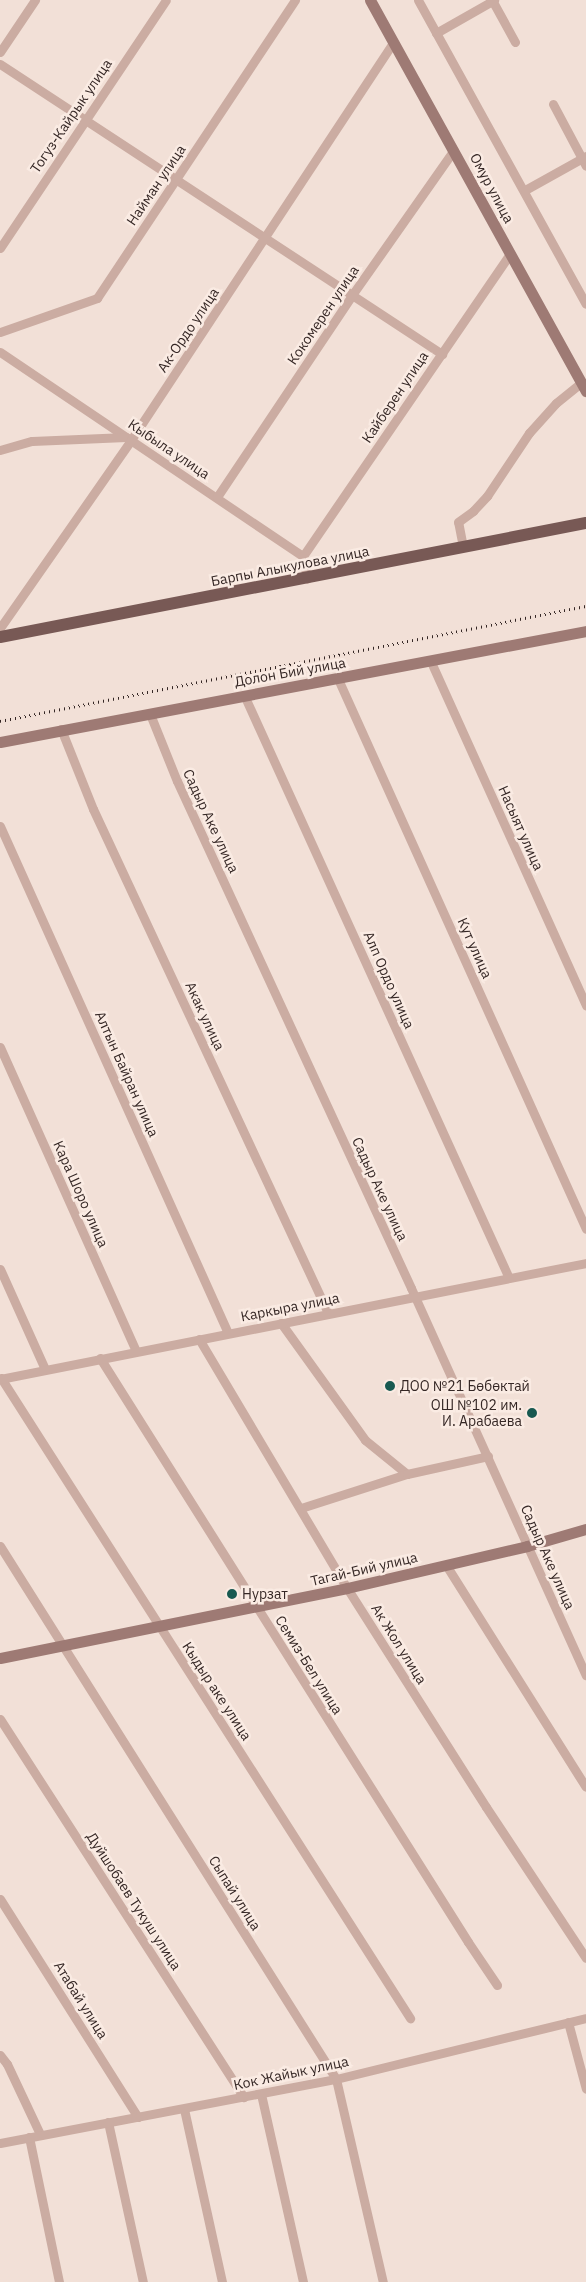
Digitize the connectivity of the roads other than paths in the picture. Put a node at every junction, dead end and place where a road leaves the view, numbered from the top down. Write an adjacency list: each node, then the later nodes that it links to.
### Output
1 (35, 0): 10 (street)
2 (166, 0): 13 (street, Тогуз-Кайрык улица)
3 (295, 0): 16 (street, Найман улица)
4 (370, 0): 9 (street, Омур улица)
5 (418, 0): 7 (street, Омур улица)
6 (493, 0): 7 (street); 8 (street)
7 (436, 33): 17 (street, Омур улица)
8 (515, 42)
9 (393, 43): 14 (street, Омур улица); 18 (street, Ак-Ордо улица)
10 (0, 52)
11 (0, 64): 13 (street)
12 (553, 104): 15 (street)
13 (85, 120): 16 (street); 19 (street, Тогуз-Кайрык улица)
14 (454, 150): 20 (street, Омур улица); 21 (street, Кокомерен улица)
15 (585, 160): 17 (street)
16 (176, 180): 18 (street); 23 (street, Найман улица)
17 (525, 190): 22 (street, Омур улица)
18 (265, 240): 21 (street); 27 (street, Ак-Ордо улица)
19 (0, 248)
20 (510, 254): 25 (street, Кайберен улица); 26 (street, Омур улица)
21 (352, 295): 25 (street); 29 (street, Кокомерен улица)
22 (586, 304)
23 (0, 332)
24 (0, 352): 27 (street, Кыбыла улица)
25 (442, 354): 32 (street, Кайберен улица)
26 (584, 387): 31 (street)
27 (128, 438): 28 (street); 29 (street, Кыбыла улица); 34 (street, Ак-Ордо улица)
28 (0, 450)
29 (217, 498): 32 (street, Кыбыла улица)
30 (586, 523): 31 (main road, Барпы Алыкулова улица)
31 (463, 547): 33 (main road, Барпы Алыкулова улица)
32 (303, 556): 33 (street)
33 (307, 578): 36 (main road, Барпы Алыкулова улица)
34 (0, 628)
35 (586, 631): 37 (street, Долон Бий улица)
36 (0, 638)
37 (431, 662): 38 (street, Долон Бий улица); 44 (street, Насыят улица)
38 (338, 679): 39 (street, Долон Бий улица); 46 (street, Кут улица)
39 (244, 695): 40 (street, Долон Бий улица); 49 (street, Алп Ордо улица)
40 (150, 714): 41 (street, Долон Бий улица); 50 (street, Садыр Аке улица)
41 (62, 729): 42 (street, Долон Бий улица); 51 (street, Акак улица)
42 (0, 742)
43 (0, 826): 53 (street, Алтын Байран улица)
44 (586, 1006)
45 (0, 1048): 55 (street, Кара Шоро улица)
46 (586, 1229)
47 (586, 1262): 49 (street, Каркыра улица)
48 (0, 1269): 57 (street)
49 (509, 1278): 50 (street, Каркыра улица)
50 (415, 1296): 51 (street, Каркыра улица); 59 (street, Садыр Аке улица)
51 (328, 1313): 52 (street, Каркыра улица)
52 (281, 1323): 53 (street, Каркыра улица); 60 (street)
53 (228, 1333): 54 (street, Каркыра улица)
54 (199, 1339): 55 (street, Каркыра улица); 61 (street, Ак Жол улица)
55 (136, 1351): 56 (street, Каркыра улица)
56 (100, 1358): 57 (street, Каркыра улица); 67 (street, Семиз-Бел улица)
57 (45, 1369): 58 (street, Каркыра улица)
58 (0, 1378): 68 (street, Кыдыр аке улица)
59 (488, 1456): 60 (street); 64 (street, Садыр Аке улица)
60 (407, 1474): 61 (street)
61 (301, 1508): 66 (street, Ак Жол улица)
62 (586, 1529): 64 (street, Тагай-Бий улица)
63 (0, 1546): 69 (street, Сыпай улица)
64 (527, 1546): 65 (street, Тагай-Бий улица); 71 (street, Садыр Аке улица)
65 (446, 1566): 66 (street, Тагай-Бий улица); 73 (street)
66 (347, 1588): 67 (street, Тагай-Бий улица); 75 (street, Ак Жол улица)
67 (256, 1608): 68 (street, Тагай-Бий улица); 76 (street, Семиз-Бел улица)
68 (159, 1627): 69 (street, Тагай-Бий улица); 77 (street, Кыдыр аке улица)
69 (62, 1645): 70 (street, Тагай-Бий улица); 81 (street, Сыпай улица)
70 (0, 1658)
71 (586, 1675)
72 (0, 1719): 84 (street, Дуйшобаев Тукуш улица)
73 (586, 1787)
74 (0, 1899): 86 (street, Атабай улица)
75 (586, 1958)
76 (497, 1985)
77 (410, 2018)
78 (586, 2018): 79 (street, Кок Жайык улица)
79 (568, 2022): 81 (street, Кок Жайык улица); 82 (street)
80 (0, 2055): 88 (street)
81 (336, 2079): 83 (street, Кок Жайык улица); 95 (street, Сыпай улица)
82 (586, 2089)
83 (262, 2094): 84 (street, Кок Жайык улица); 94 (street)
84 (244, 2097): 85 (street, Кок Жайык улица)
85 (184, 2108): 86 (street, Кок Жайык улица); 93 (street)
86 (138, 2117): 87 (street, Кок Жайык улица)
87 (108, 2122): 88 (street, Кок Жайык улица); 92 (street)
88 (40, 2134): 89 (street, Кок Жайык улица)
89 (29, 2137): 90 (street, Кок Жайык улица); 91 (street)
90 (0, 2143)
91 (59, 2282)
92 (142, 2282)
93 (222, 2282)
94 (303, 2282)
95 (383, 2282)

